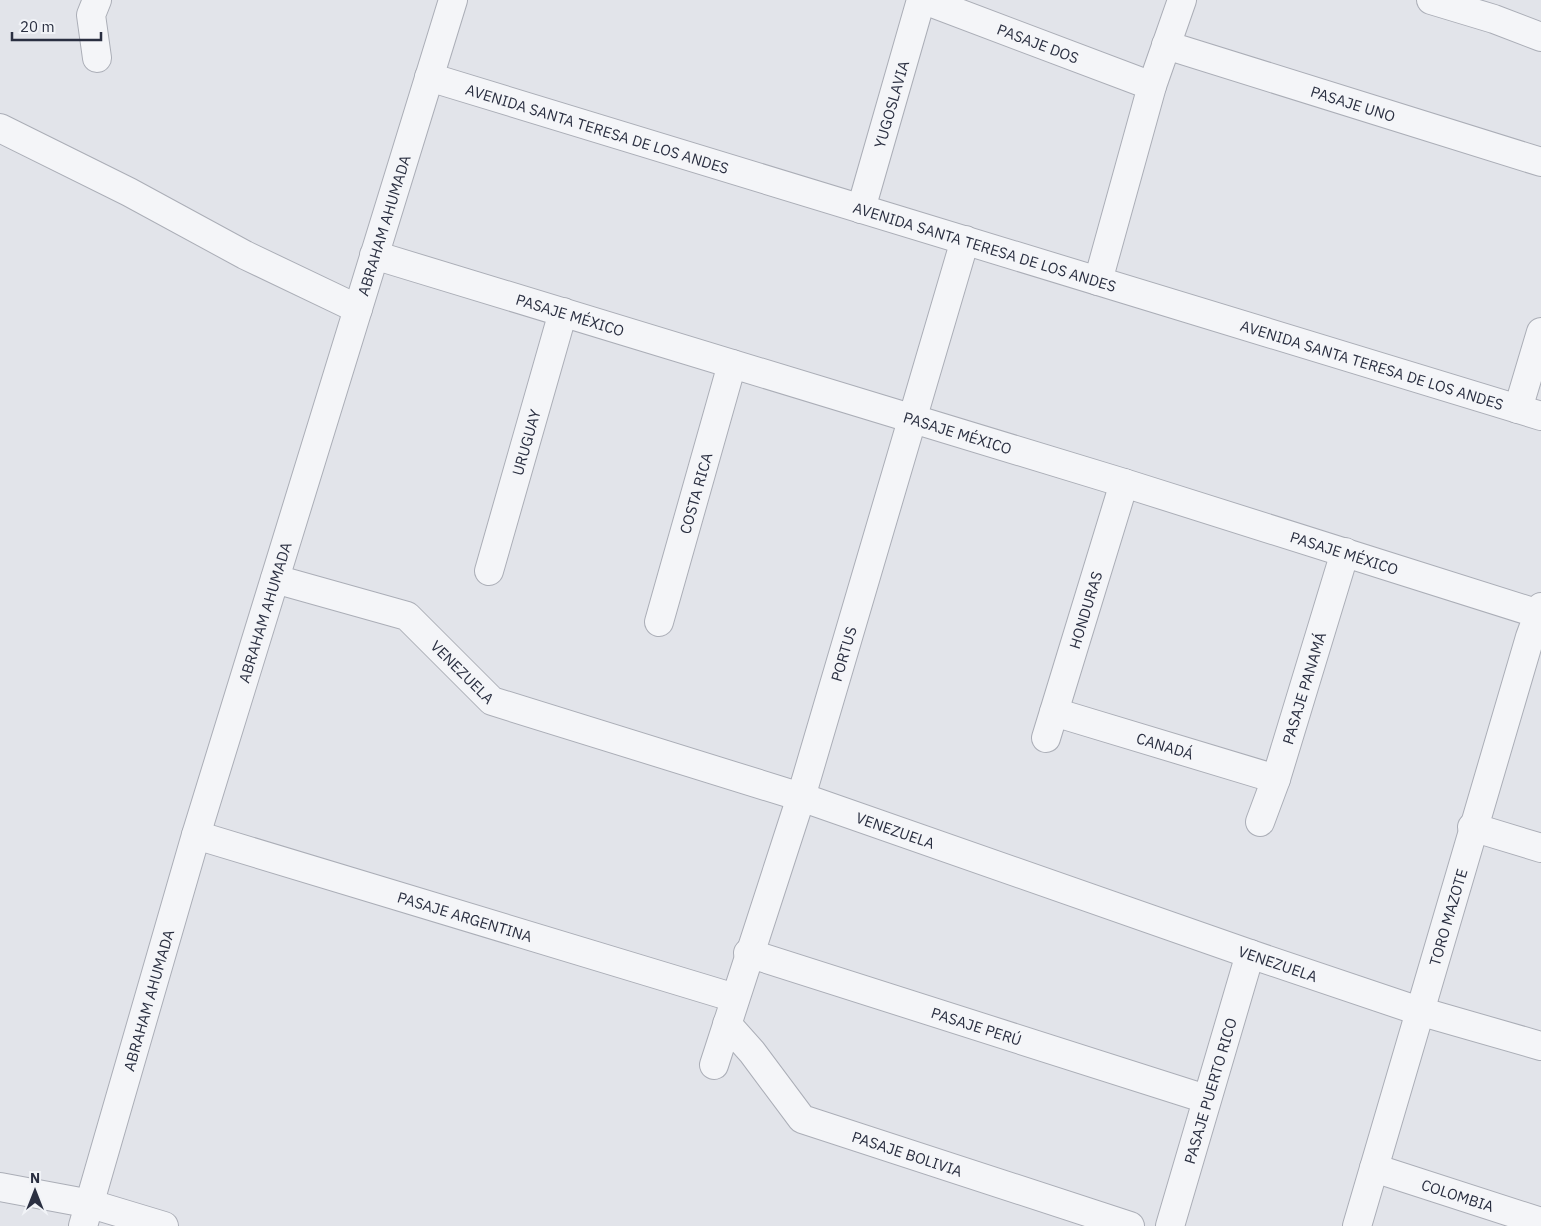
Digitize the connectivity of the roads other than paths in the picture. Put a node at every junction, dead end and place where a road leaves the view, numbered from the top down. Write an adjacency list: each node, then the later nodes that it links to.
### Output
1 (453, 0): 10 (street, ABRAHAM AHUMADA)
2 (923, 0): 11 (street, PASAJE DOS); 14 (street, YUGOSLAVIA)
3 (1182, 0): 8 (street)
4 (1431, 0): 6 (street)
5 (94, 7): 9 (street)
6 (1497, 10): 7 (street)
7 (1541, 37)
8 (1166, 45): 11 (street); 13 (street, PASAJE UNO)
9 (97, 58)
10 (429, 77): 14 (street, AVENIDA SANTA TERESA DE LOS ANDES); 16 (street, ABRAHAM AHUMADA)
11 (1152, 86): 17 (street)
12 (0, 128): 18 (street)
13 (1541, 162)
14 (861, 209): 15 (street, AVENIDA SANTA TERESA DE LOS ANDES)
15 (965, 240): 17 (street, AVENIDA SANTA TERESA DE LOS ANDES); 23 (street, PORTUS)
16 (374, 255): 18 (street, ABRAHAM AHUMADA); 19 (street, PASAJE MÉXICO)
17 (1098, 281): 22 (street, AVENIDA SANTA TERESA DE LOS ANDES)
18 (358, 309): 27 (street, ABRAHAM AHUMADA)
19 (563, 312): 21 (street, PASAJE MÉXICO); 26 (street, URUGUAY)
20 (1541, 332): 22 (street)
21 (732, 364): 23 (street, PASAJE MÉXICO); 28 (street, COSTA RICA)
22 (1529, 413)
23 (911, 420): 24 (street, PASAJE MÉXICO); 33 (street, PORTUS)
24 (1124, 483): 25 (street, PASAJE MÉXICO); 30 (street, HONDURAS)
25 (1345, 552): 29 (street, PASAJE MÉXICO); 32 (street, PASAJE PANAMÁ)
26 (489, 572)
27 (275, 579): 33 (street, VENEZUELA); 36 (street, ABRAHAM AHUMADA)
28 (659, 622)
29 (1538, 625): 35 (street, TORO MAZOTE)
30 (1054, 712): 31 (street, HONDURAS); 32 (street, CANADÁ)
31 (1046, 738)
32 (1276, 778): 34 (street, PASAJE PANAMÁ)
33 (801, 797): 38 (street, PORTUS); 39 (street, VENEZUELA)
34 (1260, 822)
35 (1472, 827): 37 (street); 41 (street, TORO MAZOTE)
36 (196, 834): 40 (street, PASAJE ARGENTINA); 48 (street, ABRAHAM AHUMADA)
37 (1541, 848)
38 (748, 954): 40 (street, PORTUS); 45 (street, PASAJE PERÚ)
39 (1250, 954): 41 (street, VENEZUELA); 45 (street, PASAJE PUERTO RICO)
40 (735, 998): 42 (street, PORTUS)
41 (1419, 1011): 43 (street, VENEZUELA); 46 (street, TORO MAZOTE)
42 (727, 1024): 44 (street, PORTUS); 51 (street, PASAJE BOLIVIA)
43 (1541, 1046)
44 (714, 1065)
45 (1206, 1099): 52 (street, PASAJE PUERTO RICO)
46 (1374, 1168): 49 (street, COLOMBIA); 53 (street, TORO MAZOTE)
47 (0, 1186): 48 (street)
48 (87, 1215): 50 (street)
49 (1541, 1222)
50 (164, 1226)
51 (1130, 1226)
52 (1170, 1226)
53 (1357, 1226)

